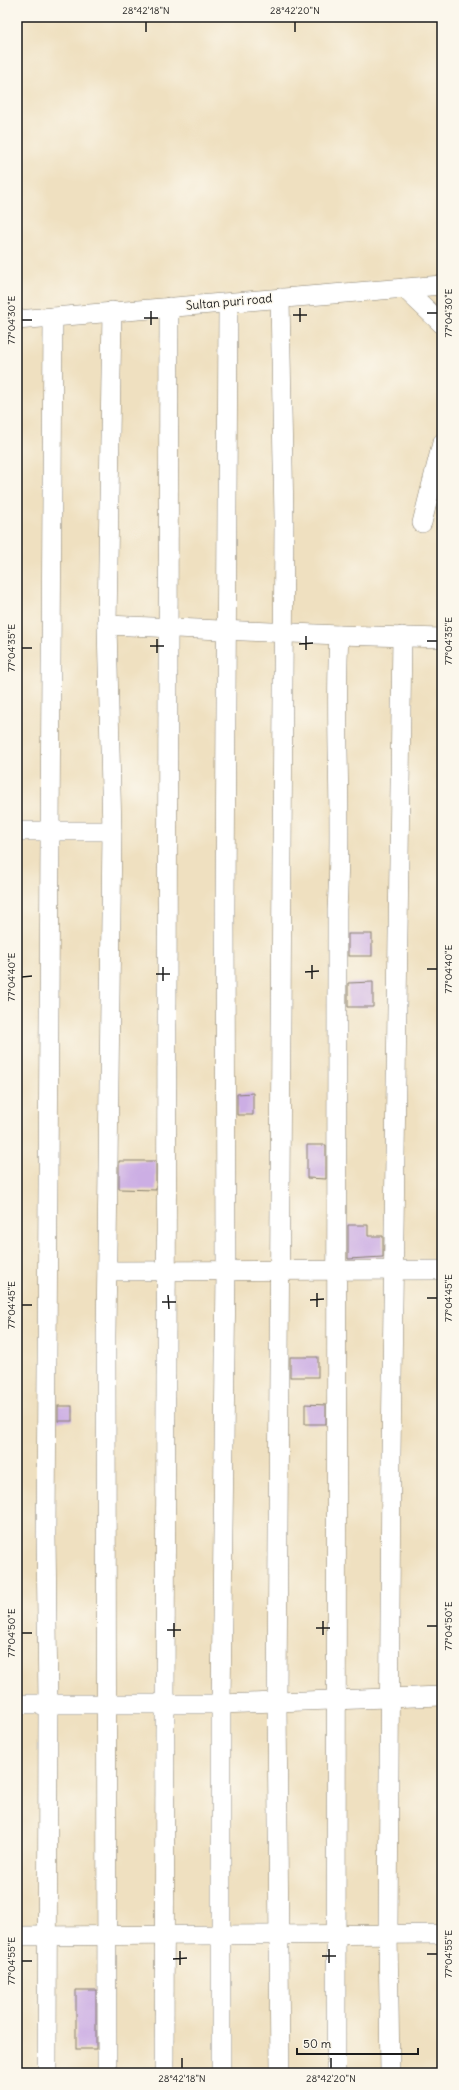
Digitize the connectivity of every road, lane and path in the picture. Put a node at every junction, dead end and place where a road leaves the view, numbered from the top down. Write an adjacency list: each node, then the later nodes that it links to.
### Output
1 (442, 285): 2 (street, Sultan puri road)
2 (404, 288): 3 (street, Sultan puri road); 9 (street)
3 (280, 298): 4 (street, Sultan puri road); 15 (street)
4 (228, 304): 5 (street, Sultan puri road); 14 (street)
5 (169, 307): 6 (street, Sultan puri road); 13 (street)
6 (112, 312): 7 (street, Sultan puri road); 12 (street)
7 (53, 317): 8 (street, Sultan puri road); 20 (street)
8 (17, 320)
9 (442, 324)
10 (442, 443): 11 (street)
11 (422, 523)
12 (107, 625): 13 (street); 21 (street)
13 (168, 627): 14 (street); 25 (street)
14 (227, 630): 15 (street); 28 (street)
15 (282, 632): 16 (street); 22 (street)
16 (339, 635): 17 (street); 23 (street)
17 (402, 636): 18 (street); 26 (street)
18 (442, 638)
19 (17, 831): 20 (street)
20 (50, 831): 21 (street); 34 (street)
21 (112, 831): 27 (street)
22 (280, 1270): 23 (street); 28 (street); 32 (street)
23 (337, 1270): 26 (street); 31 (street)
24 (442, 1270): 26 (street)
25 (167, 1271): 27 (street); 28 (street); 37 (street)
26 (394, 1271): 30 (street)
27 (107, 1272): 36 (street)
28 (226, 1272): 35 (street)
29 (442, 1696): 30 (street)
30 (389, 1698): 31 (street); 38 (street)
31 (336, 1699): 32 (street); 43 (street)
32 (277, 1702): 35 (street); 46 (street)
33 (17, 1704): 34 (street)
34 (48, 1704): 36 (street); 45 (street)
35 (221, 1704): 37 (street); 42 (street)
36 (108, 1705): 37 (street); 40 (street)
37 (164, 1705): 41 (street)
38 (388, 1934): 39 (street); 43 (street); 53 (street)
39 (442, 1934)
40 (107, 1935): 41 (street); 45 (street); 48 (street)
41 (165, 1935): 42 (street); 49 (street)
42 (221, 1935): 46 (street); 50 (street)
43 (336, 1935): 46 (street); 52 (street)
44 (17, 1936): 45 (street)
45 (46, 1936): 47 (street)
46 (279, 1936): 51 (street)
47 (47, 2073)
48 (106, 2073)
49 (164, 2073)
50 (221, 2073)
51 (280, 2073)
52 (336, 2073)
53 (390, 2073)

